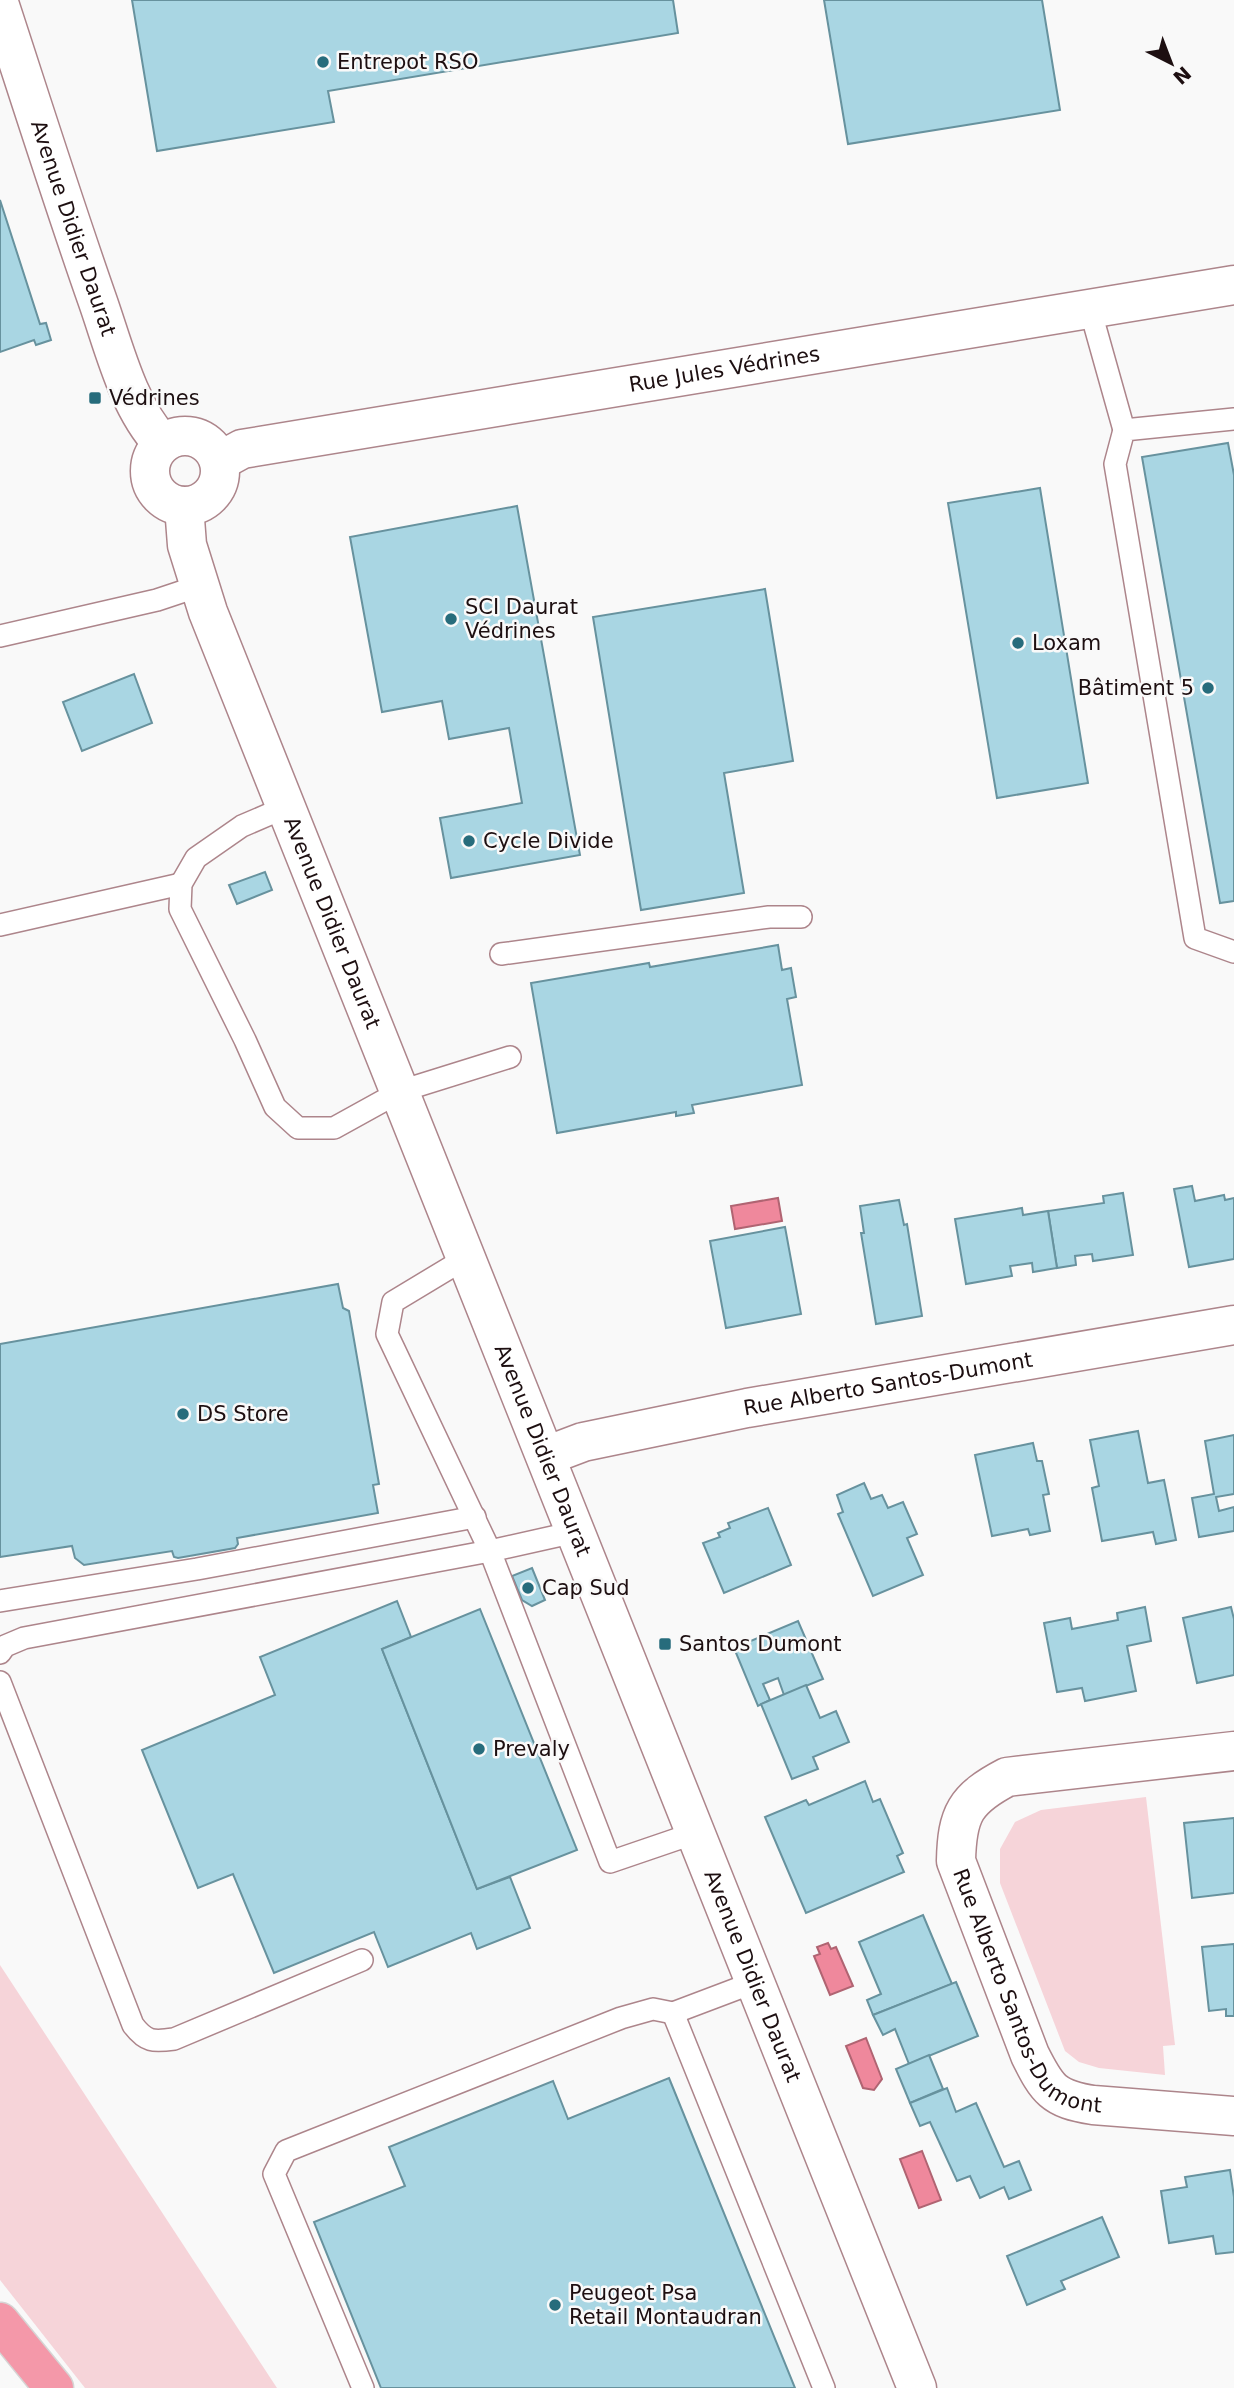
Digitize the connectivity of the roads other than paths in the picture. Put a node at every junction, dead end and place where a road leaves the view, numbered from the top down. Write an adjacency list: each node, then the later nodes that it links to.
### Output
1 (0, 6): 6 (main road, Avenue Didier Daurat)
2 (1234, 285): 3 (main road, Rue Jules Védrines)
3 (1090, 309): 5 (lane); 7 (main road, Rue Jules Védrines)
4 (1234, 419): 5 (lane)
5 (1124, 430): 15 (lane)
6 (162, 443): 7 (main road); 8 (main road)
7 (220, 461): 8 (main road)
8 (184, 506): 9 (main road, Avenue Didier Daurat)
9 (199, 586): 10 (lane); 11 (main road, Avenue Didier Daurat)
10 (0, 636)
11 (286, 807): 12 (lane); 18 (main road, Avenue Didier Daurat)
12 (181, 884): 14 (lane); 18 (lane)
13 (801, 917): 16 (lane)
14 (0, 925)
15 (1234, 951)
16 (501, 954)
17 (510, 1057): 18 (lane)
18 (401, 1091): 19 (main road, Avenue Didier Daurat)
19 (466, 1258): 21 (main road, Avenue Didier Daurat); 22 (lane)
20 (1234, 1325): 21 (main road, Rue Alberto Santos-Dumont)
21 (545, 1456): 23 (main road, Avenue Didier Daurat)
22 (475, 1517): 24 (lane); 25 (lane)
23 (575, 1532): 24 (lane); 29 (main road, Avenue Didier Daurat)
24 (490, 1551): 26 (lane); 29 (lane)
25 (0, 1601)
26 (0, 1653)
27 (0, 1682): 30 (lane)
28 (1234, 1751): 33 (main road, Rue Alberto Santos-Dumont)
29 (695, 1833): 31 (main road, Avenue Didier Daurat)
30 (362, 1960)
31 (755, 1982): 32 (lane); 38 (main road, Avenue Didier Daurat)
32 (673, 2013): 36 (lane); 37 (lane)
33 (1234, 2116)
34 (0, 2322): 35 (highway)
35 (54, 2388)
36 (363, 2388)
37 (824, 2388)
38 (917, 2388)

